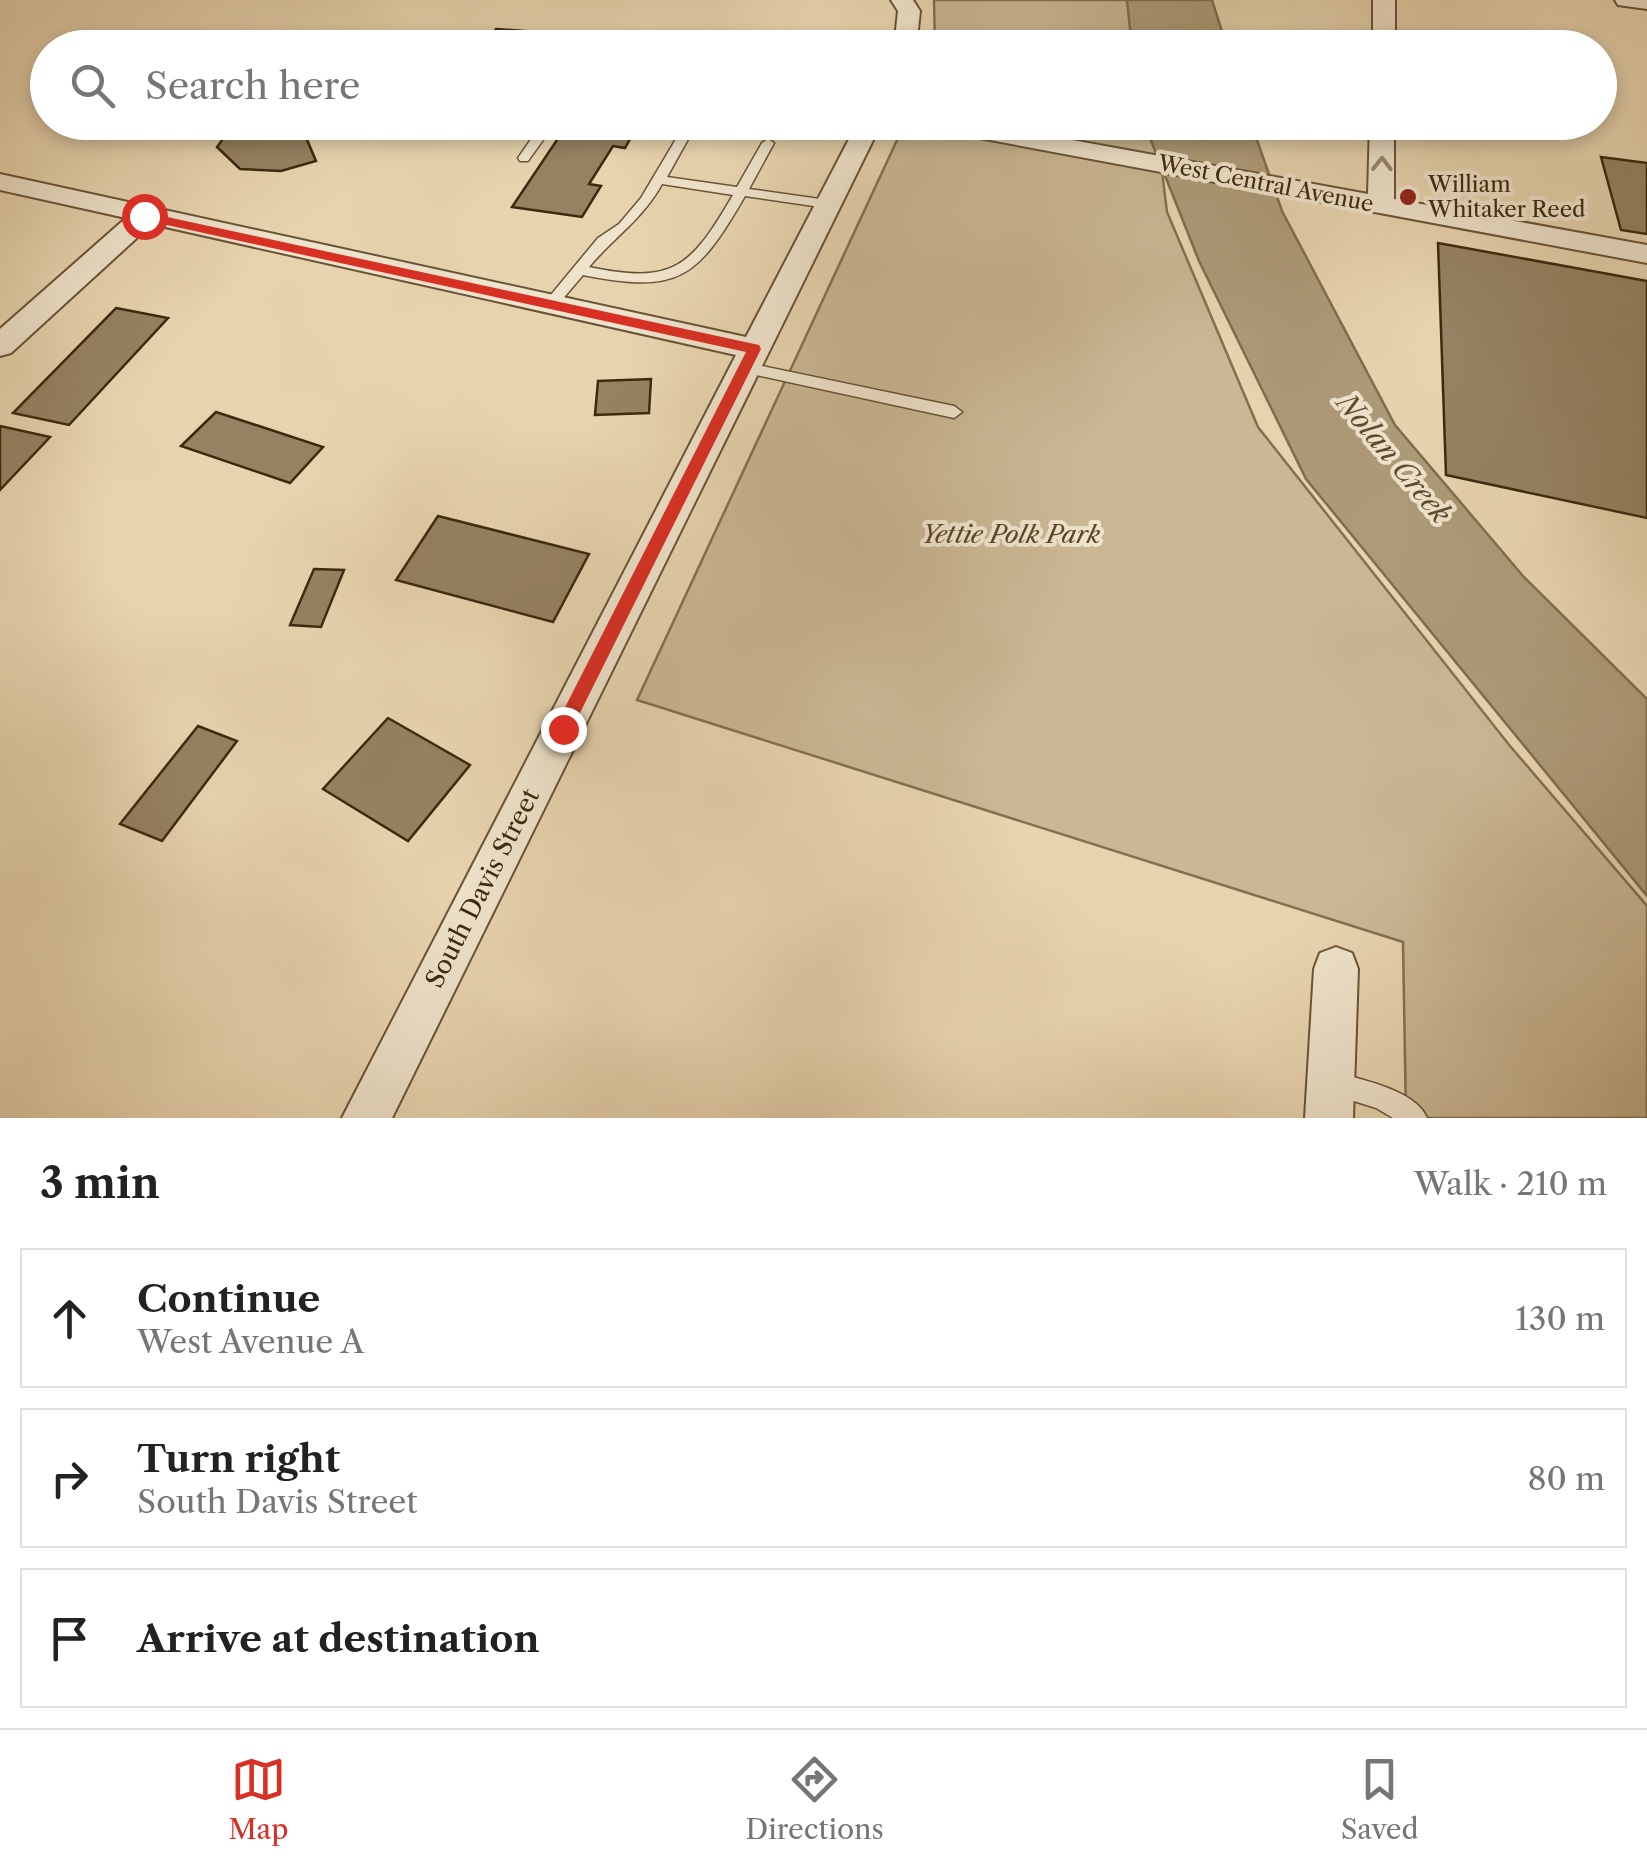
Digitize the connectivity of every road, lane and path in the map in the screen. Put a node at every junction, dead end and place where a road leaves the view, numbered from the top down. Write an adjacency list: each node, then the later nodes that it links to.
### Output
1 (902, 0): 5 (street)
2 (1384, 0): 6 (street)
3 (1626, 0): 4 (street)
4 (1647, 3)
5 (909, 30)
6 (1384, 30)
7 (537, 140): 13 (lane)
8 (682, 140): 14 (lane)
9 (861, 140): 18 (street, South Davis Street)
10 (1045, 140): 17 (street, West Central Avenue)
11 (1379, 140): 17 (street, one-way to 11)
12 (768, 143): 16 (lane)
13 (524, 158)
14 (659, 180): 16 (lane); 21 (lane)
15 (0, 182): 19 (street)
16 (740, 191): 18 (lane); 21 (lane)
17 (1368, 202): 20 (street, West Central Avenue)
18 (827, 204): 24 (street, South Davis Street)
19 (144, 216): 22 (street); 23 (street)
20 (1647, 254)
21 (578, 270): 22 (lane)
22 (550, 305): 24 (street)
23 (0, 346)
24 (749, 358): 25 (lane); 28 (street, South Davis Street)
25 (954, 412)
26 (1336, 969): 27 (street)
27 (1330, 1101): 29 (lane)
28 (366, 1118)
29 (1414, 1118)

